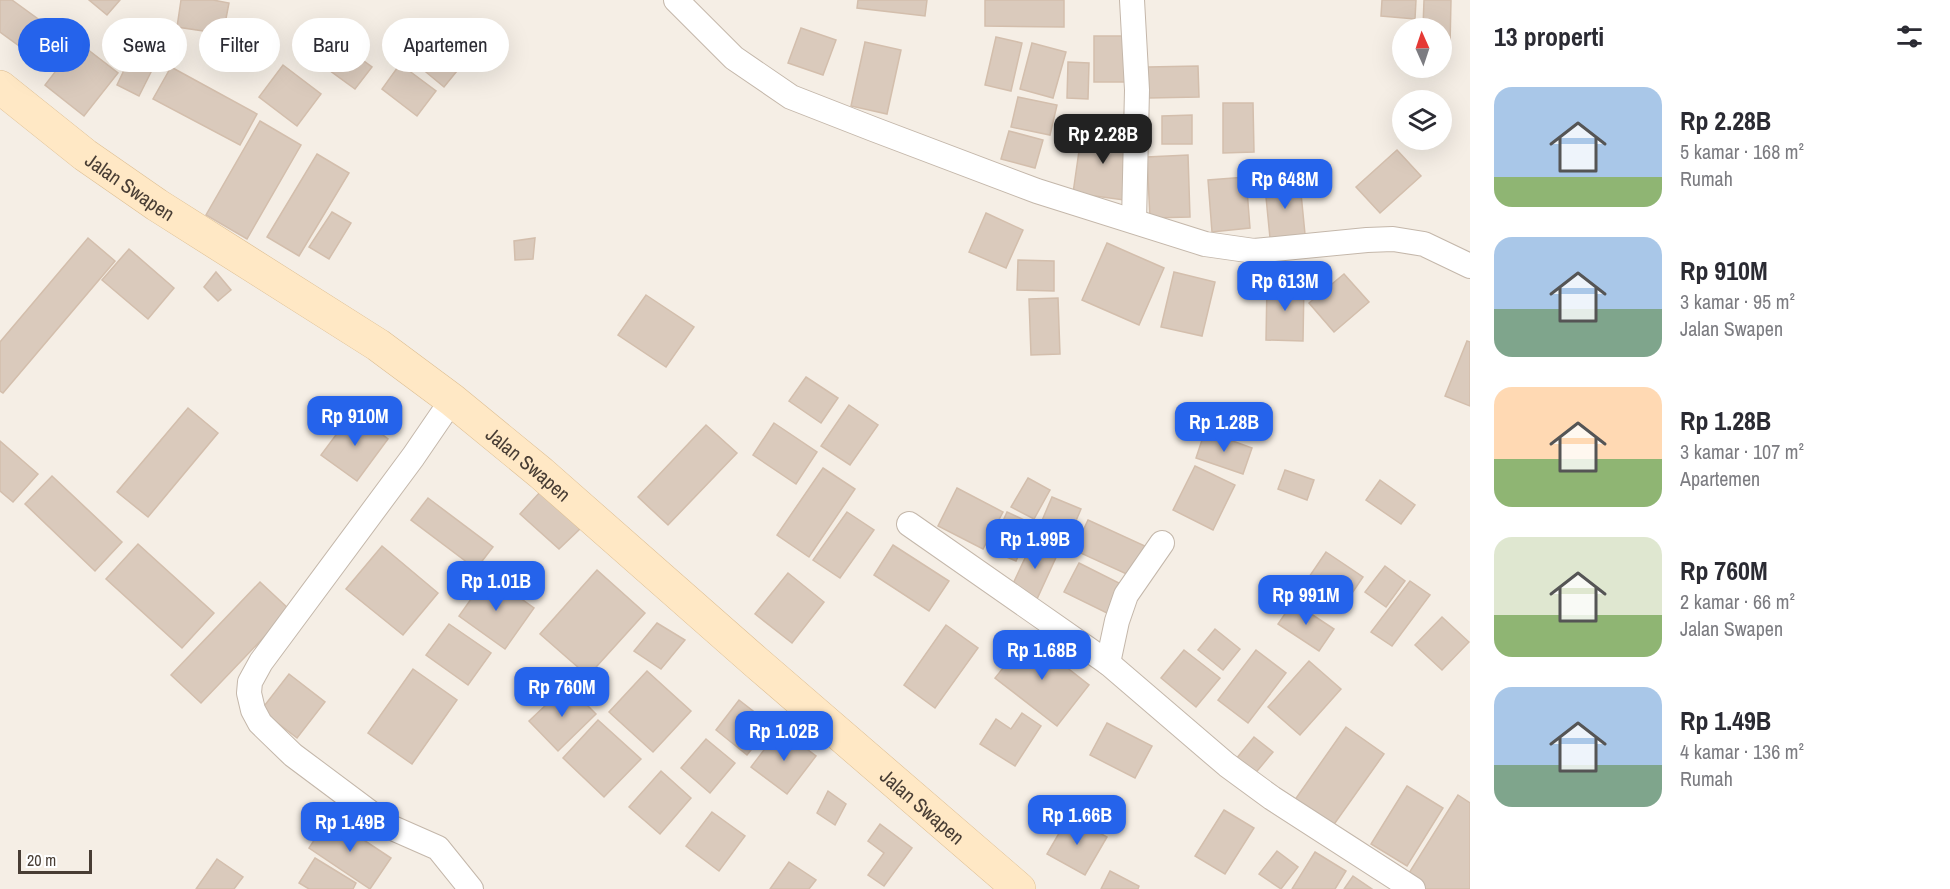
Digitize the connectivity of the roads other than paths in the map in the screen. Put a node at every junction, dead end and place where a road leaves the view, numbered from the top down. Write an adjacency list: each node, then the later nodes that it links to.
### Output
1 (676, 0): 4 (street)
2 (1132, 0): 4 (street)
3 (0, 87): 6 (main road, Jalan Swapen)
4 (1134, 220): 5 (street)
5 (1470, 266)
6 (452, 400): 10 (street); 11 (main road, Jalan Swapen)
7 (909, 524): 9 (street)
8 (1162, 543): 9 (street)
9 (1108, 663): 12 (street)
10 (471, 889)
11 (1019, 889)
12 (1413, 889)

